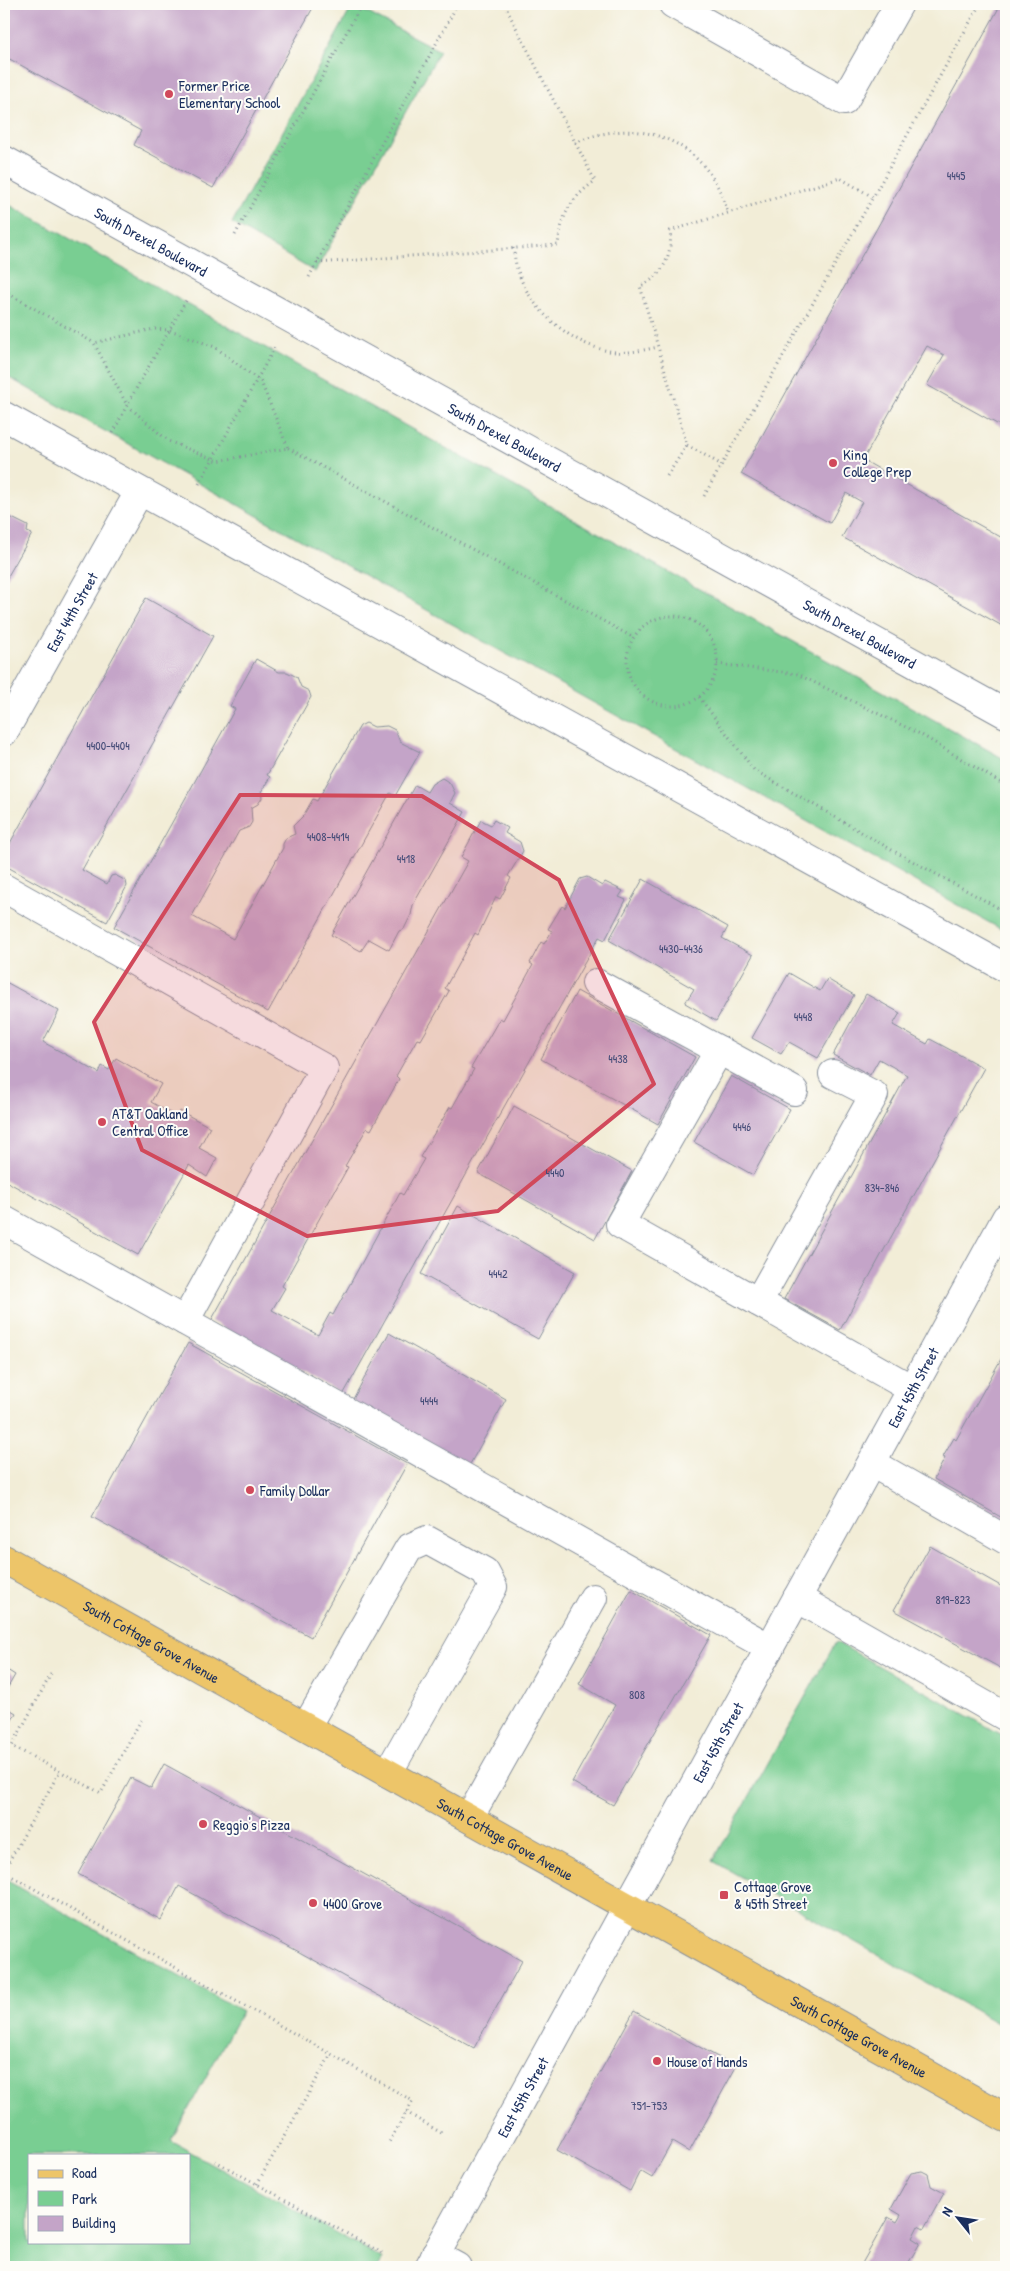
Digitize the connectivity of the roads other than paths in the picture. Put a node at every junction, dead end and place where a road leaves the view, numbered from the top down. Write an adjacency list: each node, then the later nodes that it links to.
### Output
1 (673, 4): 2 (street)
2 (899, 4)
3 (4, 160): 6 (street, South Drexel Boulevard)
4 (4, 416): 5 (street)
5 (139, 492): 7 (street, East 44th Street); 9 (street)
6 (1006, 714)
7 (4, 732)
8 (4, 888): 17 (street)
9 (1006, 968)
10 (596, 982): 11 (street)
11 (719, 1050): 13 (street); 16 (street)
12 (833, 1074): 16 (street)
13 (794, 1091)
14 (1006, 1218): 18 (street, East 45th Street)
15 (4, 1220): 17 (street)
16 (758, 1302): 18 (street)
17 (185, 1322): 24 (street)
18 (912, 1388): 19 (street, East 45th Street)
19 (872, 1463): 20 (street); 23 (street, East 45th Street)
20 (1006, 1540)
21 (4, 1559): 26 (main road, South Cottage Grove Avenue)
22 (593, 1598): 28 (street)
23 (797, 1598): 24 (street, East 45th Street); 25 (street)
24 (770, 1648): 29 (street, East 45th Street)
25 (1006, 1717)
26 (306, 1727): 27 (main road, South Cottage Grove Avenue); 27 (street)
27 (388, 1773): 28 (main road, South Cottage Grove Avenue)
28 (468, 1818): 29 (main road, South Cottage Grove Avenue)
29 (628, 1906): 30 (main road, South Cottage Grove Avenue); 31 (street, East 45th Street)
30 (1006, 2118)
31 (440, 2263)

